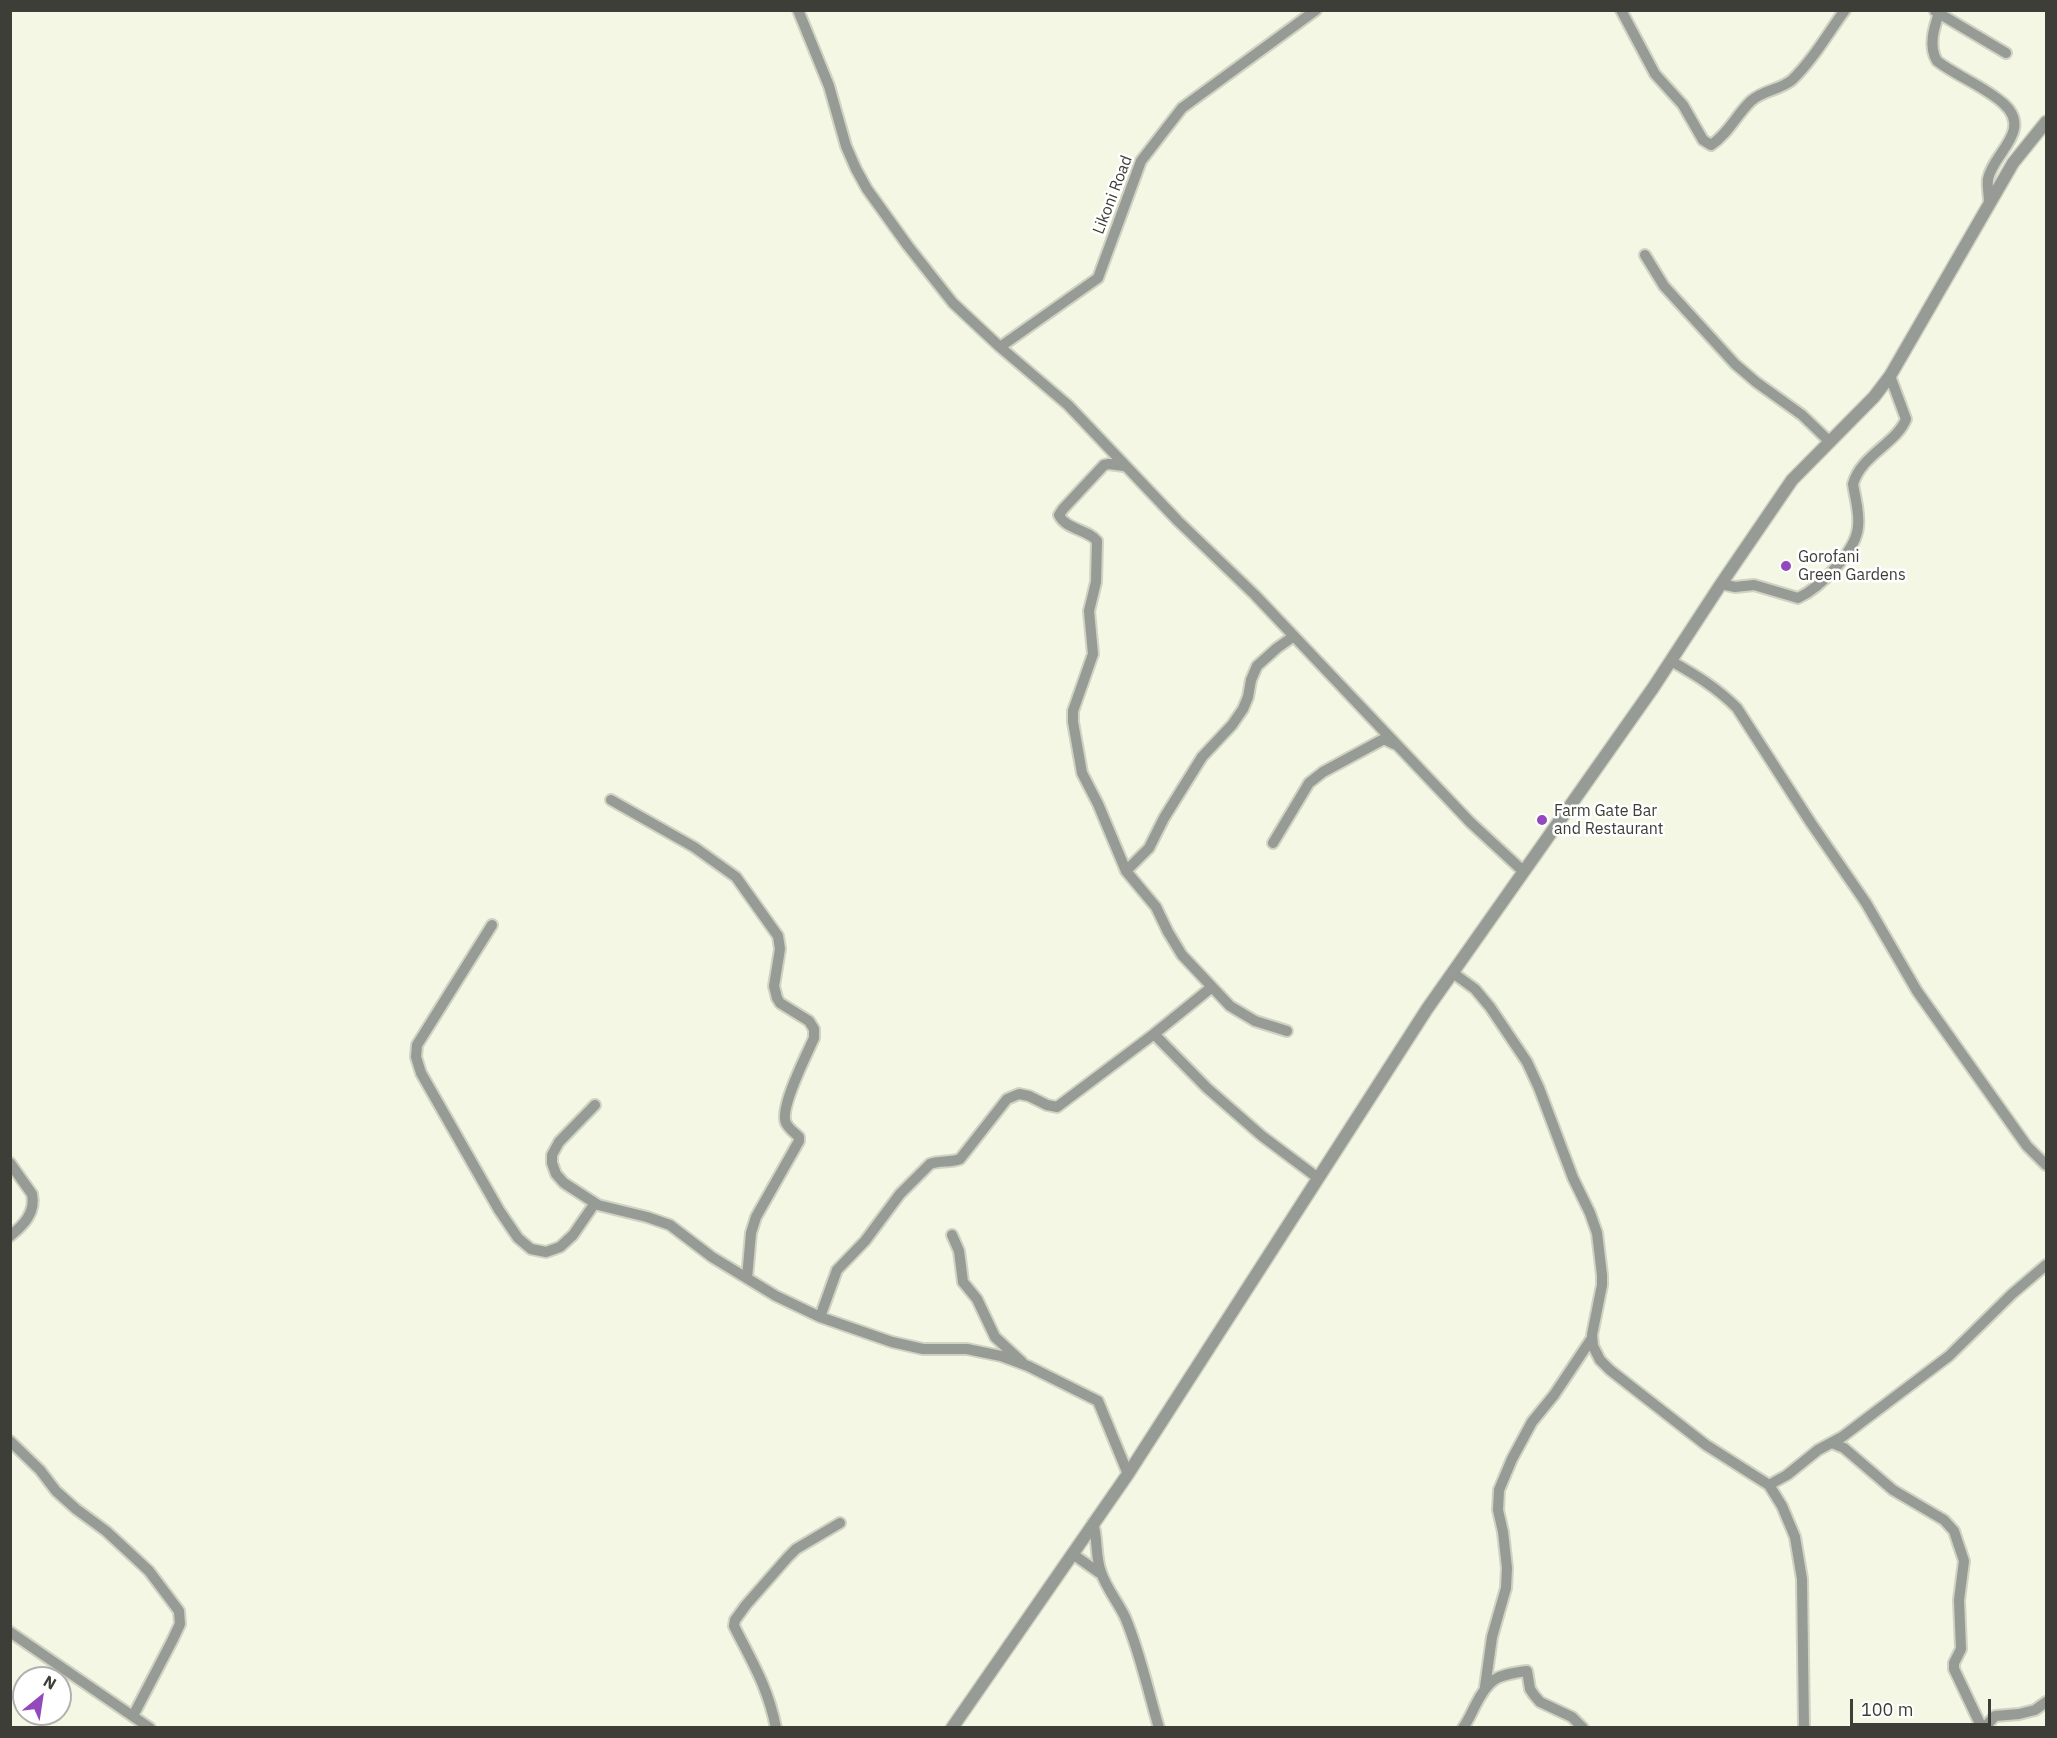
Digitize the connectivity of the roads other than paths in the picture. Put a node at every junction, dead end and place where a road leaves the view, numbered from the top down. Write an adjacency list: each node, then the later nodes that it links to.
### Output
1 (798, 10): 10 (street)
2 (1316, 10): 10 (street, Likoni Road)
3 (1621, 10): 4 (street)
4 (1845, 10)
5 (1937, 12): 6 (street); 8 (street)
6 (2006, 53)
7 (2046, 122): 8 (street)
8 (1989, 202): 11 (street)
9 (1645, 255): 12 (street)
10 (1000, 347): 13 (street)
11 (1890, 376): 12 (street); 14 (street)
12 (1829, 441): 14 (street)
13 (1124, 466): 15 (street); 20 (street)
14 (1721, 584): 16 (street)
15 (1294, 636): 17 (street); 20 (street)
16 (1671, 661): 21 (street); 29 (street)
17 (1397, 745): 19 (street); 21 (street)
18 (611, 801): 35 (street)
19 (1273, 843)
20 (1126, 871): 24 (street)
21 (1523, 872): 23 (street)
22 (492, 925): 31 (street)
23 (1453, 973): 30 (street); 37 (street)
24 (1212, 987): 25 (street); 26 (street)
25 (1287, 1031)
26 (1154, 1034): 30 (street); 36 (street)
27 (595, 1105): 31 (street)
28 (10, 1163): 33 (street)
29 (2046, 1165)
30 (1318, 1178): 41 (street)
31 (595, 1203): 35 (street)
32 (952, 1235): 38 (street)
33 (10, 1236)
34 (2046, 1265): 40 (street)
35 (747, 1278): 36 (street)
36 (820, 1317): 38 (street)
37 (1592, 1338): 42 (street); 48 (street)
38 (1025, 1365): 41 (street)
39 (10, 1441): 50 (street)
40 (1843, 1442): 42 (street); 58 (street)
41 (1128, 1474): 43 (street)
42 (1769, 1485): 57 (street)
43 (1093, 1522): 45 (street); 46 (street)
44 (840, 1523): 52 (street)
45 (1074, 1555): 46 (street); 53 (street)
46 (1101, 1574): 54 (street)
47 (10, 1632): 50 (street)
48 (1485, 1686): 55 (street); 56 (street)
49 (2046, 1702): 58 (street)
50 (133, 1716): 51 (street)
51 (150, 1728)
52 (776, 1728)
53 (952, 1728)
54 (1159, 1728)
55 (1463, 1728)
56 (1583, 1728)
57 (1804, 1728)
58 (1983, 1728)

